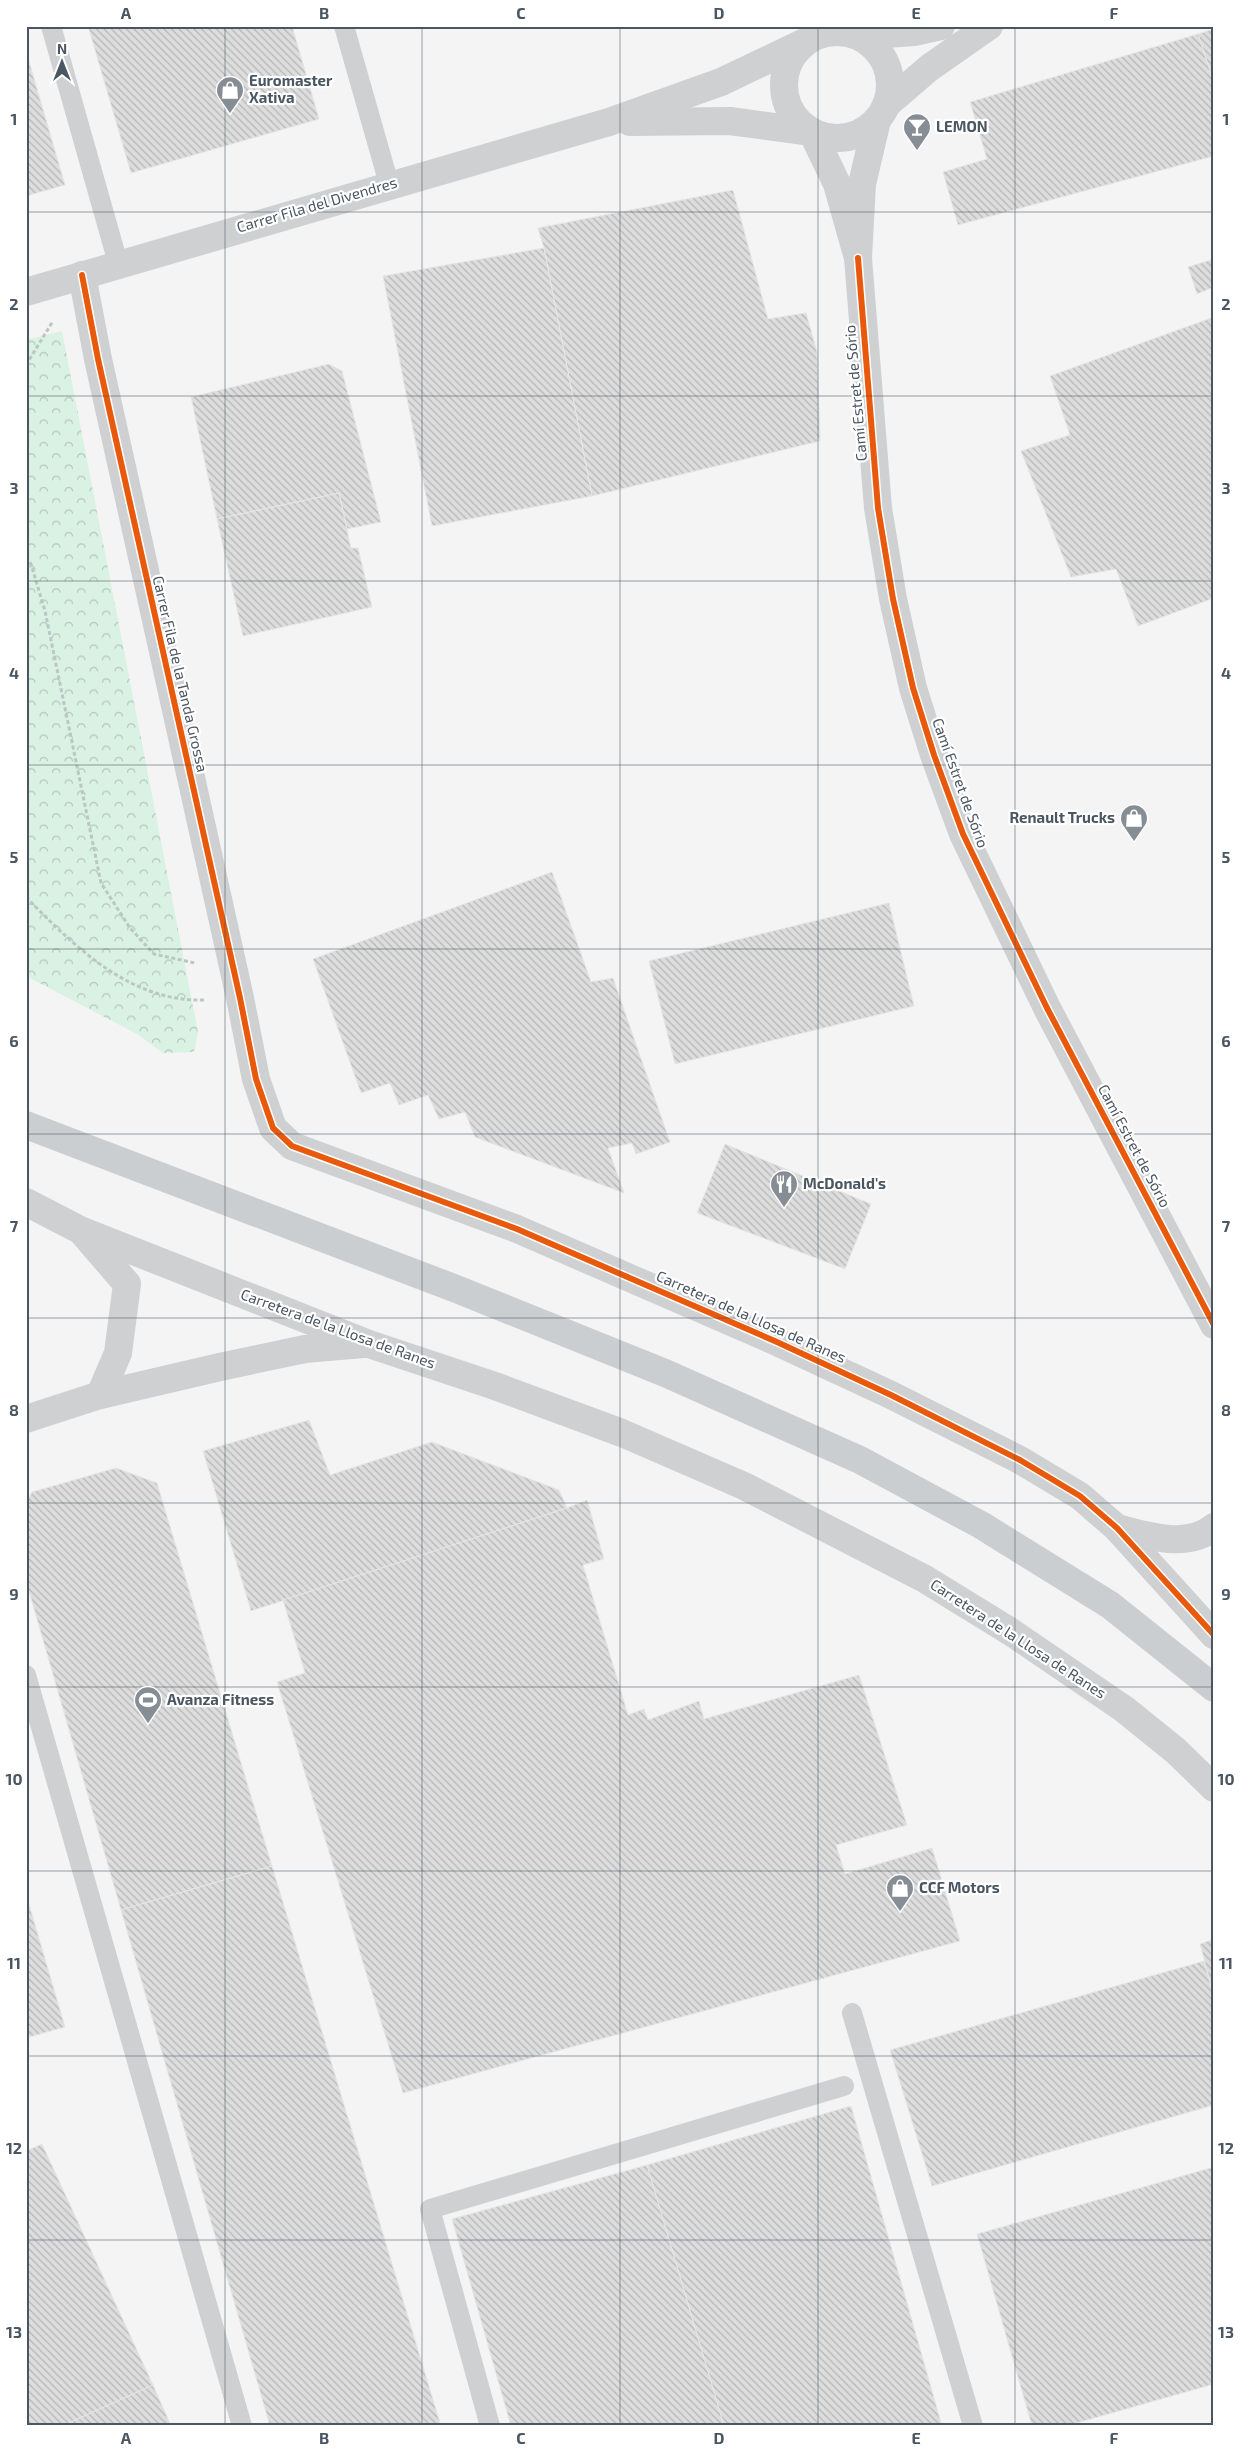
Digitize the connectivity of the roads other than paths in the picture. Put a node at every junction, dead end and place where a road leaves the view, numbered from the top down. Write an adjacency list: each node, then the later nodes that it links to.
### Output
1 (51, 26): 12 (lane)
2 (344, 26): 10 (lane)
3 (941, 26): 5 (street)
4 (989, 26): 7 (street)
5 (858, 31): 6 (street); 7 (street)
6 (814, 35): 8 (street, Carrer Fila del Divendres); 9 (street)
7 (881, 113): 9 (street); 11 (street, Camí Estret de Sório)
8 (609, 122): 9 (street, Carrer Fila del Divendres); 10 (street, Carrer Fila del Divendres)
9 (812, 132): 11 (street, Camí Estret de Sório)
10 (389, 184): 12 (street, Carrer Fila del Divendres)
11 (858, 258): 19 (street, Camí Estret de Sório)
12 (118, 264): 13 (street, Carrer Fila del Divendres)
13 (82, 275): 14 (street, Carrer Fila del Divendres); 15 (street, Carrer Fila de la Tanda Grossa)
14 (26, 292)
15 (256, 1079): 24 (street, Carretera de la Llosa de Ranes)
16 (26, 1125): 27 (main road)
17 (26, 1202): 18 (street, Carretera de la Llosa de Ranes)
18 (80, 1230): 20 (street, Carretera de la Llosa de Ranes); 21 (street)
19 (1214, 1324)
20 (369, 1344): 21 (street); 28 (street, Carretera de la Llosa de Ranes)
21 (100, 1395): 22 (street)
22 (26, 1418)
23 (1214, 1527): 24 (street)
24 (1117, 1528): 25 (street, Carretera de la Llosa de Ranes)
25 (1214, 1635)
26 (26, 1675): 31 (lane)
27 (1214, 1688)
28 (1214, 1788)
29 (852, 2013): 33 (lane)
30 (844, 2086): 32 (lane)
31 (242, 2426)
32 (490, 2426)
33 (973, 2426)

